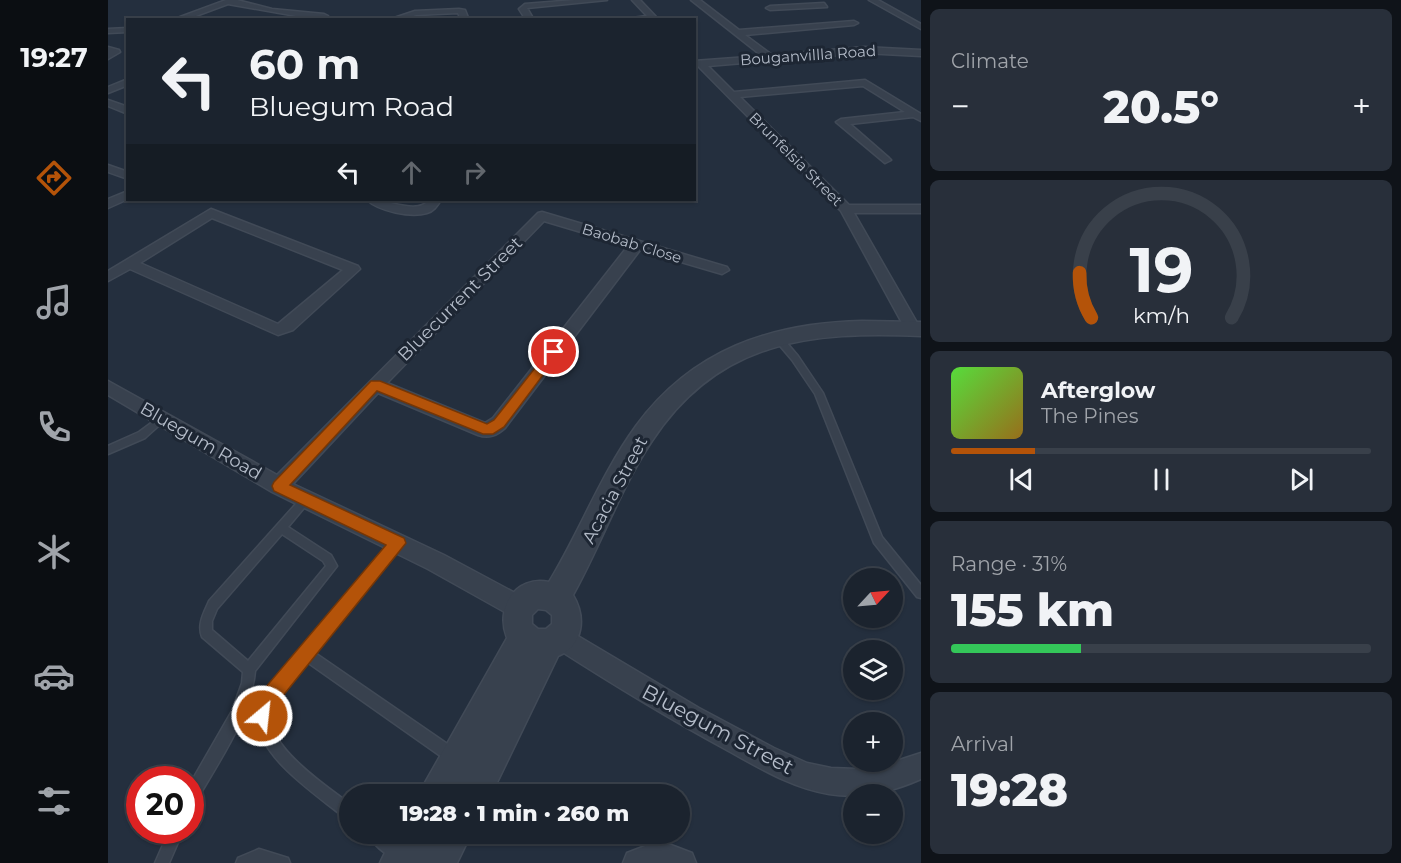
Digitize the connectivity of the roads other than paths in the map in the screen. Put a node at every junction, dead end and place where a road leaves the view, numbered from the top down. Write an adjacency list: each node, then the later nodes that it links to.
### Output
1 (603, 0): 17 (street)
2 (636, 0): 18 (street)
3 (695, 0): 22 (street)
4 (815, 0): 7 (street)
5 (873, 0): 19 (street)
6 (231, 1): 9 (street); 13 (street)
7 (824, 5): 8 (street); 10 (street)
8 (770, 9)
9 (272, 11): 11 (street); 14 (street)
10 (834, 11)
11 (261, 15)
12 (844, 17): 22 (street)
13 (182, 18)
14 (323, 18)
15 (399, 18): 16 (street)
16 (464, 18)
17 (530, 18)
18 (653, 18)
19 (921, 27)
20 (126, 30): 21 (street)
21 (108, 32)
22 (738, 33): 26 (street)
23 (108, 50): 25 (street)
24 (921, 53): 26 (street, Bouganvillla Road)
25 (108, 56)
26 (770, 58): 27 (street, Bouganvillla Road)
27 (698, 64): 30 (street, Brunfelsia Street)
28 (126, 83): 29 (street)
29 (108, 90)
30 (731, 95): 33 (street); 42 (street, Brunfelsia Street)
31 (108, 103): 32 (street)
32 (126, 110)
33 (918, 116): 34 (street)
34 (885, 160)
35 (108, 168): 36 (street)
36 (126, 175)
37 (126, 195): 41 (street)
38 (376, 201): 40 (street)
39 (536, 201): 44 (street)
40 (432, 203)
41 (108, 204)
42 (846, 209): 43 (street); 49 (street, Brunfelsia Street)
43 (921, 209)
44 (542, 216): 45 (street, Baobab Close); 51 (street, Bluecurrent Street)
45 (637, 244): 47 (street, Baobab Close); 51 (street)
46 (130, 264): 46 (street); 48 (street)
47 (722, 270)
48 (108, 277)
49 (916, 328): 50 (street, Acacia Street)
50 (778, 338): 59 (lane); 60 (street, Acacia Street)
51 (375, 385): 55 (street, Bluecurrent Street)
52 (108, 387): 53 (street, Bluegum Road)
53 (162, 418): 54 (lane); 55 (street, Bluegum Road)
54 (108, 450)
55 (279, 486): 56 (street, Bluegum Road)
56 (306, 500): 57 (lane); 58 (street, Bluegum Road)
57 (281, 528): 63 (lane); 63 (lane)
58 (398, 543): 61 (street, Bluegum Road); 62 (lane)
59 (921, 593)
60 (555, 599): 61 (street); 61 (street)
61 (538, 632): 64 (street); 65 (street, Bluegum Street); 68 (street)
62 (306, 654): 64 (lane); 69 (lane)
63 (249, 669): 66 (lane)
64 (457, 759): 67 (street)
65 (921, 766)
66 (204, 772)
67 (442, 784)
68 (476, 784)
69 (339, 804)
70 (170, 844): 73 (lane)
71 (423, 844): 72 (street)
72 (406, 850)
73 (162, 863)
74 (243, 863): 75 (lane)
75 (283, 863)
76 (637, 863): 77 (street)
77 (682, 863)

